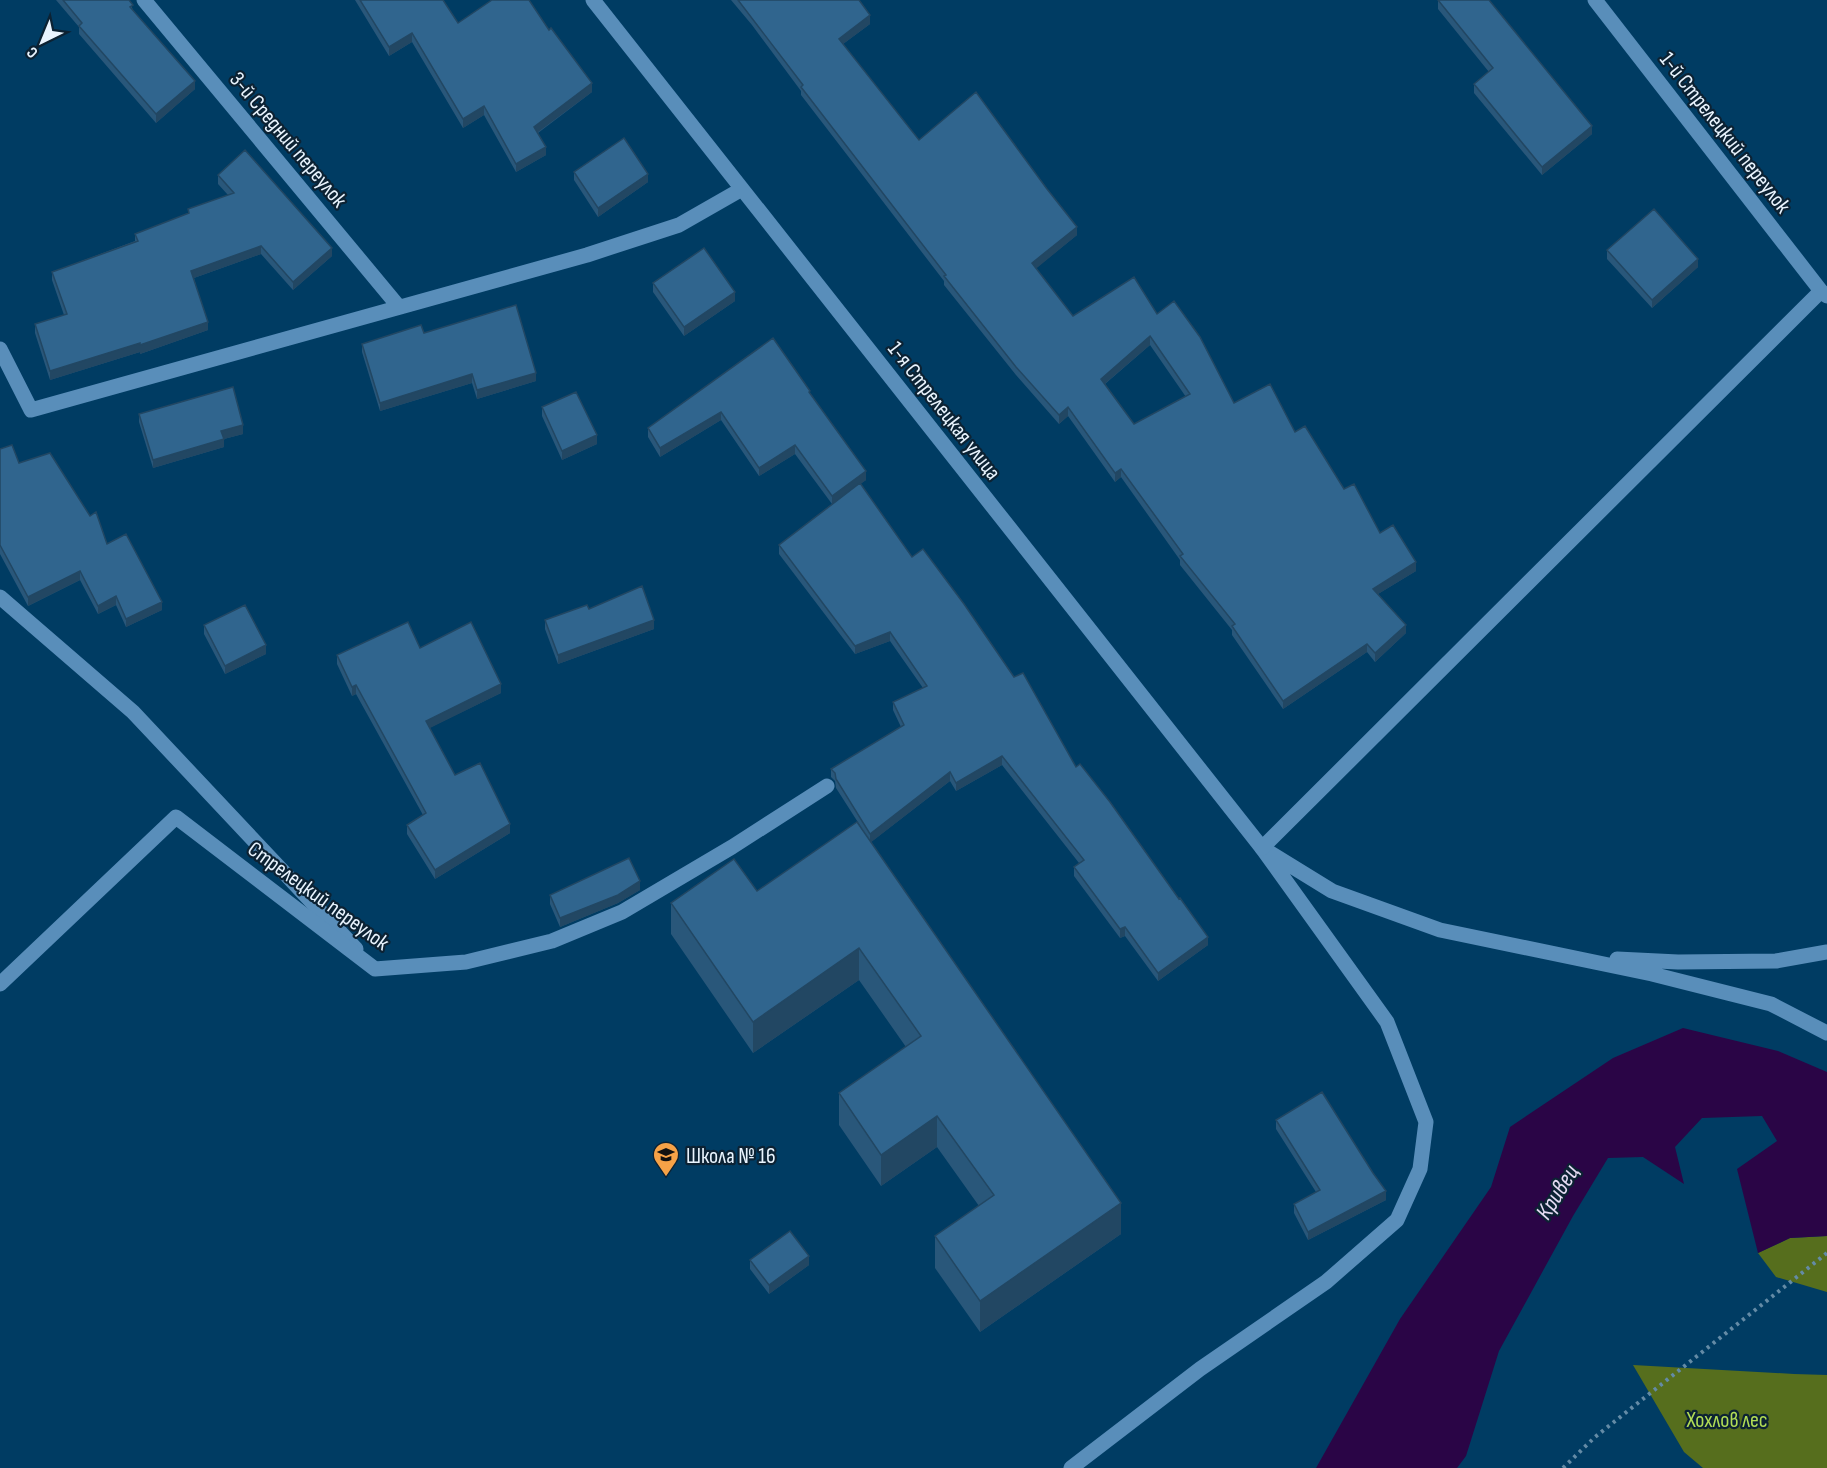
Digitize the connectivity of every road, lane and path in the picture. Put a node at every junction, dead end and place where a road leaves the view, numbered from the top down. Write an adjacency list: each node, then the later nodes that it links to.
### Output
1 (144, 0): 6 (street, 3-й Средний переулок)
2 (593, 0): 4 (street, 1-я Стрелецкая улица)
3 (1596, 0): 5 (street, 1-й Стрелецкий переулок)
4 (742, 189): 6 (street); 10 (street, 1-я Стрелецкая улица)
5 (1824, 294): 10 (street)
6 (399, 307): 7 (street)
7 (0, 349)
8 (0, 597): 13 (street)
9 (827, 786): 13 (street, Стрелецкий переулок)
10 (1262, 848): 12 (street); 17 (street, 1-я Стрелецкая улица)
11 (1827, 952): 12 (street)
12 (1557, 955): 15 (street)
13 (375, 969): 14 (street, Стрелецкий переулок)
14 (0, 984)
15 (1827, 1033)
16 (1827, 1253): 18 (path)
17 (1071, 1468)
18 (1563, 1468)

